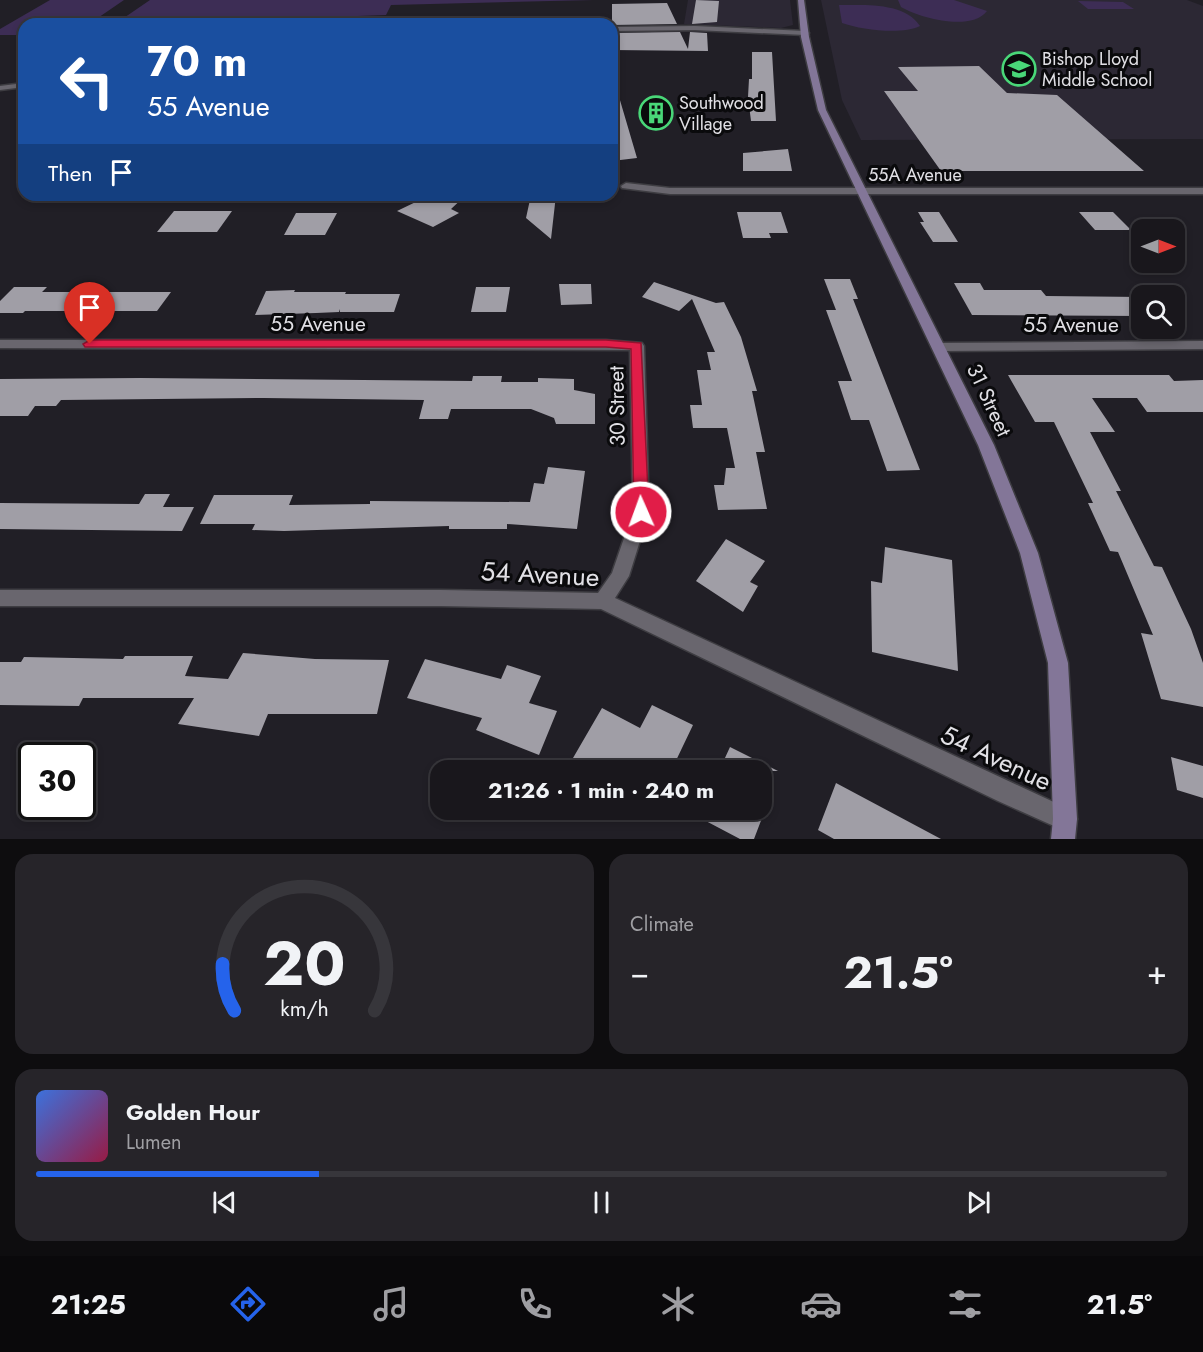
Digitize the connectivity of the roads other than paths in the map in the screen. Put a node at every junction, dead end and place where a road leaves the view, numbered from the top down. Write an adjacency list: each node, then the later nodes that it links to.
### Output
1 (801, 0): 3 (street, 31 Street)
2 (618, 29): 3 (street)
3 (805, 33): 8 (street, 31 Street)
4 (18, 86): 5 (street)
5 (0, 88)
6 (626, 186): 8 (street, 55A Avenue)
7 (1203, 191): 8 (street, 55A Avenue)
8 (861, 192): 12 (street, 31 Street)
9 (0, 344): 11 (street, 55 Avenue)
10 (1203, 345): 12 (street, 55 Avenue)
11 (637, 346): 14 (street, 30 Street)
12 (939, 347): 15 (street, 31 Street)
13 (0, 598): 14 (street, 54 Avenue)
14 (603, 601): 15 (street, 54 Avenue)
15 (1064, 829)

